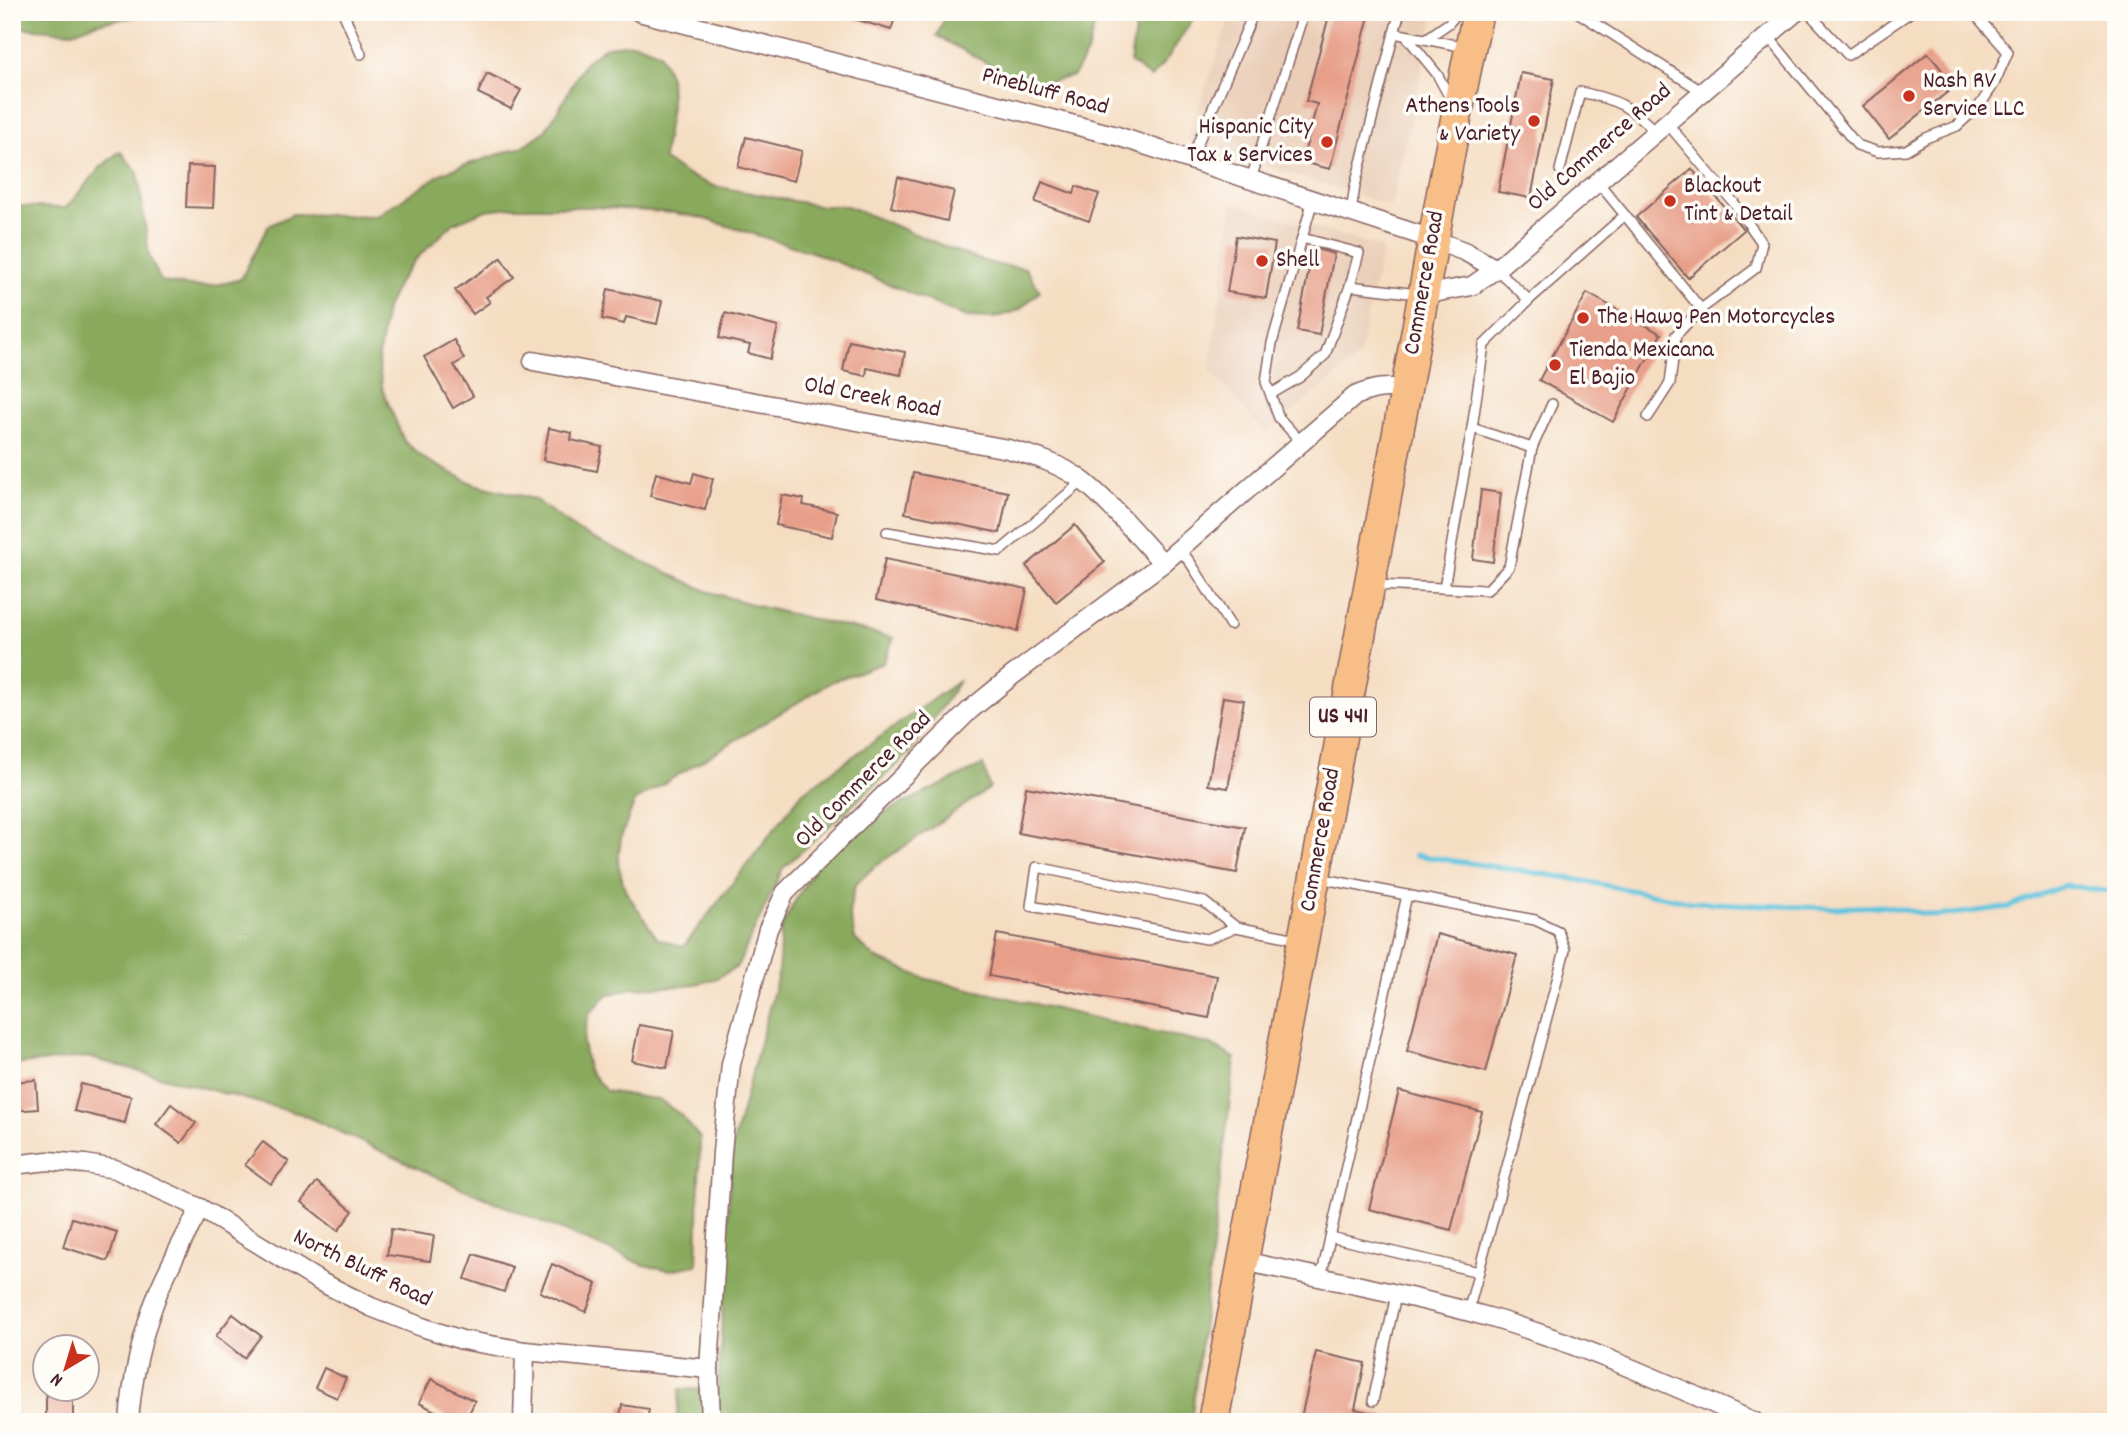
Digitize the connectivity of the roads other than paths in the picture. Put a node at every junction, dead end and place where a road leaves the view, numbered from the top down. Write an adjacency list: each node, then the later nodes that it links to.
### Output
1 (343, 12): 18 (lane)
2 (639, 12): 22 (street, Pinebluff Road)
3 (1254, 12): 22 (lane)
4 (1304, 12): 24 (lane)
5 (1400, 12): 13 (lane)
6 (1458, 12): 16 (lane)
7 (1478, 12): 17 (highway, Commerce Road / US 441)
8 (1577, 12): 19 (lane)
9 (1796, 12): 15 (street, Old Commerce Road)
10 (1808, 12): 11 (lane)
11 (1911, 12)
12 (1973, 12): 15 (lane)
13 (1394, 33): 14 (lane); 27 (lane)
14 (1406, 36): 16 (lane); 20 (lane)
15 (1768, 36): 19 (street, Old Commerce Road)
16 (1426, 39): 17 (lane)
17 (1470, 48): 20 (highway, Commerce Road / US 441)
18 (361, 54)
19 (1703, 92): 21 (street, Old Commerce Road)
20 (1457, 113): 30 (highway, Commerce Road / US 441)
21 (1662, 127): 23 (lane); 25 (street, Old Commerce Road); 35 (lane)
22 (1191, 159): 24 (street, Pinebluff Road)
23 (1560, 170)
24 (1251, 179): 26 (street, Pinebluff Road)
25 (1598, 182): 28 (lane); 31 (street, Old Commerce Road)
26 (1313, 200): 27 (street, Pinebluff Road); 29 (lane)
27 (1351, 212): 30 (street, Pinebluff Road)
28 (1625, 215): 34 (lane); 35 (lane)
29 (1302, 238): 32 (lane); 38 (lane)
30 (1432, 239): 31 (street, Pinebluff Road); 33 (highway, Commerce Road / US 441)
31 (1496, 269): 33 (street, Old Commerce Road); 34 (lane)
32 (1350, 286): 33 (lane); 38 (lane)
33 (1422, 295): 37 (highway, Commerce Road / US 441)
34 (1529, 300): 41 (lane)
35 (1701, 309): 40 (lane)
36 (533, 361): 44 (street, Old Creek Road)
37 (1406, 390): 42 (street, Old Commerce Road); 48 (highway, Commerce Road / US 441)
38 (1271, 394): 42 (lane)
39 (1552, 404): 43 (lane)
40 (1648, 417)
41 (1472, 428): 43 (lane); 49 (lane)
42 (1302, 443): 46 (street, Old Commerce Road)
43 (1532, 448): 49 (lane)
44 (1083, 481): 45 (lane); 47 (street, Old Creek Road)
45 (887, 532)
46 (1178, 550): 47 (street, Old Commerce Road); 50 (lane)
47 (1163, 563): 64 (street, Old Commerce Road)
48 (1369, 585): 49 (lane); 51 (highway, Commerce Road / US 441)
49 (1444, 588)
50 (1230, 625)
51 (1314, 877): 52 (lane); 54 (highway, Commerce Road / US 441)
52 (1407, 895): 57 (lane); 59 (lane)
53 (1236, 927): 53 (lane); 54 (lane)
54 (1302, 940): 58 (highway, Commerce Road / US 441)
55 (12, 1166): 56 (street, North Bluff Road)
56 (200, 1208): 63 (street, North Bluff Road); 66 (street)
57 (1330, 1237): 59 (lane); 60 (lane)
58 (1243, 1261): 60 (street); 69 (highway, Commerce Road / US 441)
59 (1479, 1272): 62 (lane)
60 (1321, 1278): 61 (street)
61 (1396, 1295): 62 (street); 65 (lane)
62 (1468, 1312): 70 (street)
63 (525, 1351): 64 (street, North Bluff Road); 67 (street)
64 (709, 1368): 68 (street, Old Commerce Road)
65 (1373, 1401)
66 (129, 1422)
67 (523, 1422)
68 (711, 1422)
69 (1213, 1422)
70 (1755, 1422)

